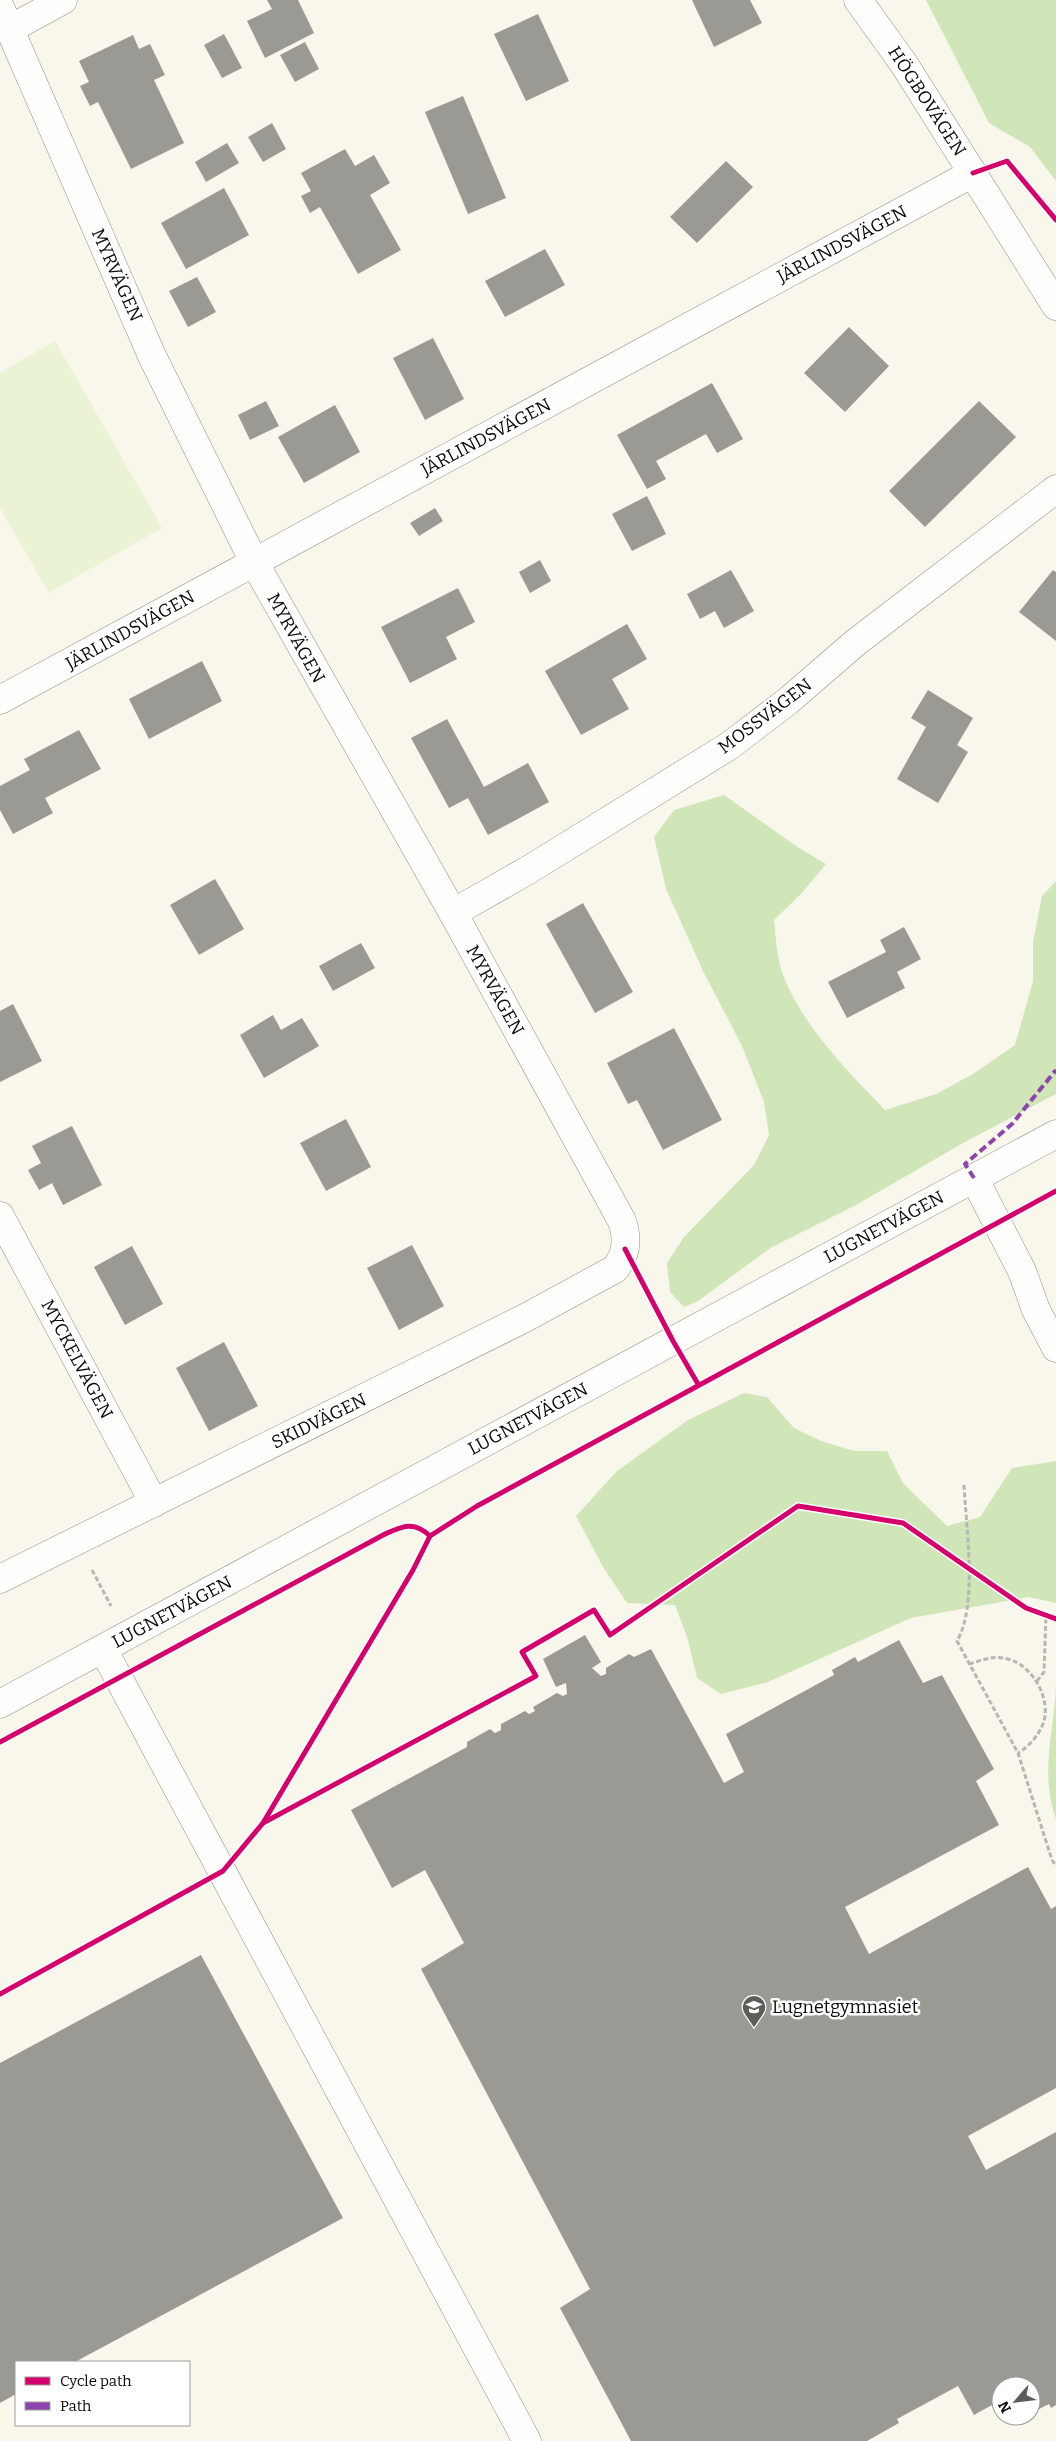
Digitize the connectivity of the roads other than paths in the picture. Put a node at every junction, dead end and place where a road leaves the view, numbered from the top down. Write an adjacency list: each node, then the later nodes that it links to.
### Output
1 (63, 0): 3 (street)
2 (858, 0): 4 (street, HÖGBOVÄGEN)
3 (5, 18): 7 (street, MYRVÄGEN)
4 (973, 173): 5 (street, HÖGBOVÄGEN); 7 (street, JÄRLINDSVÄGEN)
5 (1056, 306)
6 (1056, 489): 9 (street, MOSSVÄGEN)
7 (254, 562): 8 (street, JÄRLINDSVÄGEN); 9 (street, MYRVÄGEN)
8 (0, 700)
9 (453, 914): 13 (street, MYRVÄGEN)
10 (1056, 1134): 11 (street, LUGNETVÄGEN)
11 (974, 1178): 14 (street); 17 (street, LUGNETVÄGEN)
12 (0, 1216): 15 (street, MYCKELVÄGEN)
13 (626, 1249): 15 (street, SKIDVÄGEN)
14 (1056, 1348)
15 (154, 1503): 16 (street, SKIDVÄGEN)
16 (0, 1579)
17 (103, 1649): 18 (street, LUGNETVÄGEN); 19 (street)
18 (0, 1704)
19 (527, 2441)

